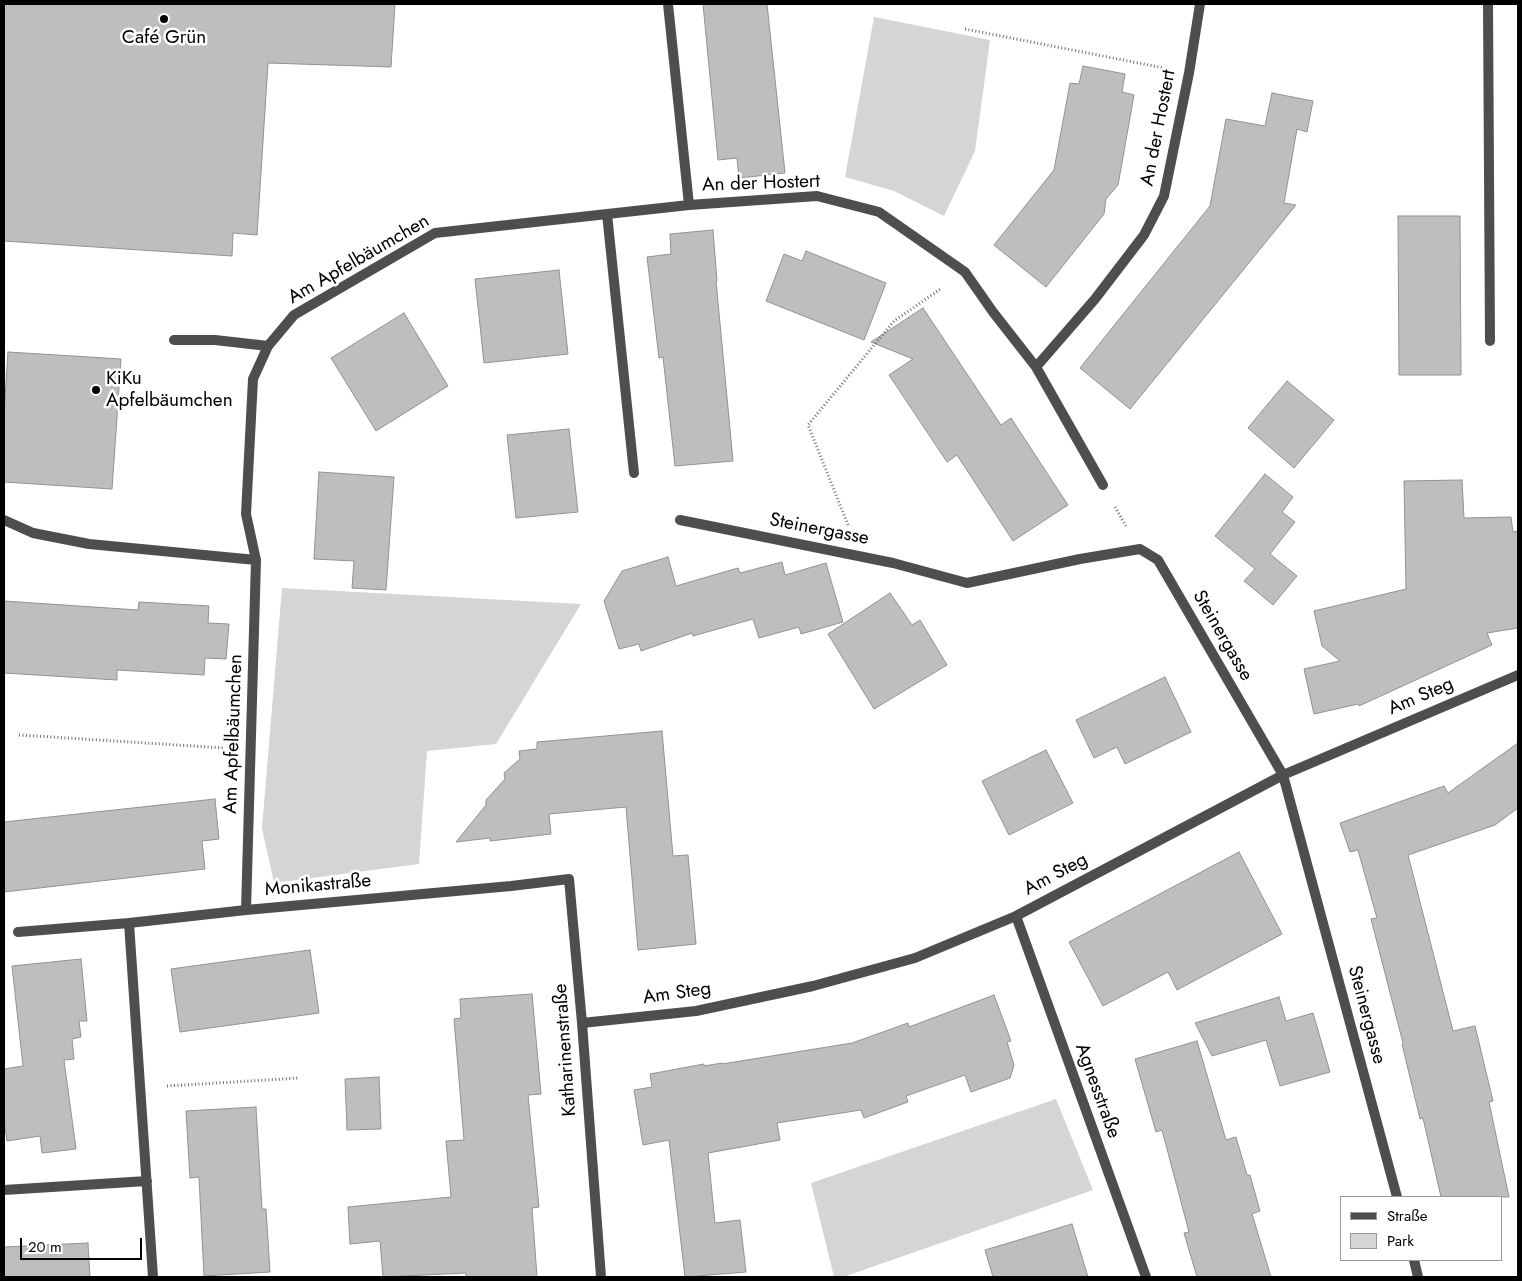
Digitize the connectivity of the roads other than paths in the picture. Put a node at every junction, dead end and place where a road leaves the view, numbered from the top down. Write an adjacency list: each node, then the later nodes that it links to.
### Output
1 (668, 4): 4 (street)
2 (1200, 4): 9 (street, An der Hostert)
3 (1488, 4): 7 (street)
4 (689, 205): 5 (street, Am Apfelbäumchen); 9 (street, An der Hostert)
5 (607, 214): 8 (street, Am Apfelbäumchen); 10 (street)
6 (174, 340): 8 (street)
7 (1490, 341)
8 (268, 346): 14 (street, Am Apfelbäumchen)
9 (1036, 367): 11 (street, An der Hostert)
10 (634, 473)
11 (1103, 485)
12 (4, 520): 14 (street)
13 (680, 520): 16 (street, Steinergasse)
14 (256, 560): 18 (street, Am Apfelbäumchen)
15 (1518, 675): 16 (street, Am Steg)
16 (1283, 775): 19 (street, Am Steg); 25 (street, Steinergasse)
17 (511, 886): 18 (street, Monikastraße); 22 (street, Katharinenstraße)
18 (246, 910): 20 (street, Monikastraße)
19 (1016, 916): 22 (street, Am Steg); 29 (street, Agnesstraße)
20 (129, 922): 21 (street, Monikastraße); 23 (street)
21 (18, 932)
22 (582, 1023): 28 (street, Katharinenstraße)
23 (147, 1181): 24 (street); 27 (street)
24 (4, 1190)
25 (1397, 1196)
26 (1414, 1261): 30 (street)
27 (152, 1277)
28 (601, 1277)
29 (1146, 1277)
30 (1418, 1277)

